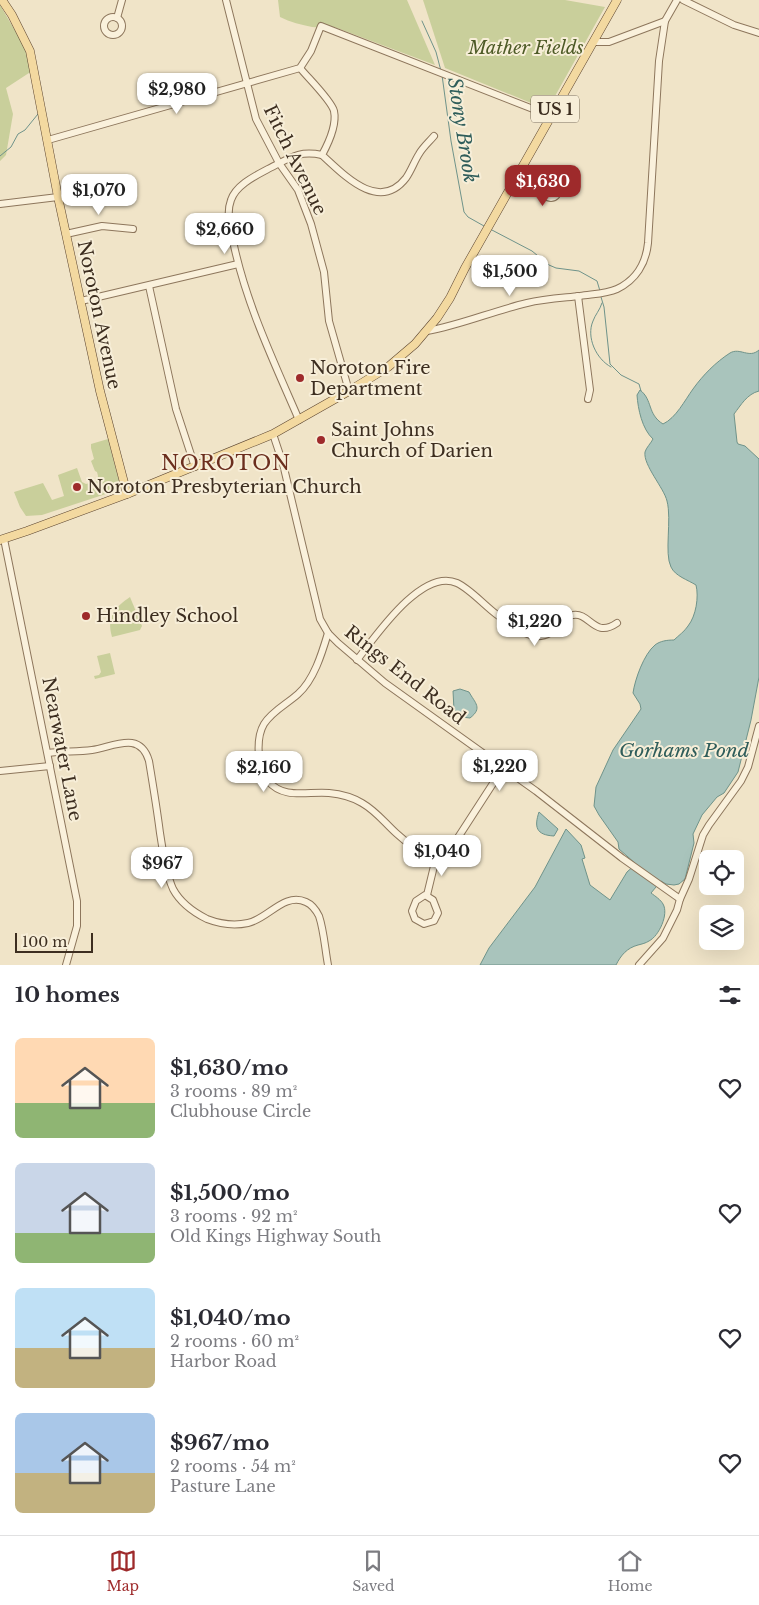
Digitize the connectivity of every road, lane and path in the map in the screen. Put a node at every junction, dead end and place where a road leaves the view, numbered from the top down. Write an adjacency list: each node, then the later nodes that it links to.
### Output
1 (2, 0): 15 (main road, Noroton Avenue)
2 (122, 0): 7 (street)
3 (226, 0): 12 (street, Fitch Avenue)
4 (617, 0): 10 (main road, US 1)
5 (677, 0): 8 (street)
6 (683, 0): 9 (street)
7 (117, 18)
8 (666, 22): 10 (street); 26 (street)
9 (759, 33)
10 (594, 42): 13 (main road, US 1)
11 (300, 68): 12 (street); 13 (street); 16 (street)
12 (246, 85): 15 (street); 17 (street, Fitch Avenue)
13 (551, 116): 18 (main road, US 1)
14 (434, 136): 16 (street)
15 (48, 140): 20 (main road, Noroton Avenue)
16 (322, 155): 17 (street)
17 (280, 163): 24 (street); 29 (street, Fitch Avenue)
18 (520, 172): 19 (street); 28 (main road, US 1)
19 (545, 187)
20 (58, 197): 21 (street); 23 (main road, Noroton Avenue)
21 (0, 204)
22 (133, 229): 23 (street)
23 (66, 234): 27 (main road, Noroton Avenue)
24 (238, 264): 25 (street); 31 (street)
25 (149, 286): 27 (street); 33 (street)
26 (578, 296): 28 (street); 30 (street)
27 (81, 301): 34 (main road, Noroton Avenue)
28 (427, 331): 29 (main road, US 1)
29 (349, 391): 31 (main road, US 1)
30 (588, 399)
31 (299, 420): 32 (main road, US 1)
32 (273, 434): 33 (main road, US 1); 37 (street, Rings End Road)
33 (195, 467): 34 (main road, US 1)
34 (128, 494): 35 (main road, US 1)
35 (2, 539): 40 (street, Nearwater Lane)
36 (617, 623): 38 (street)
37 (328, 633): 38 (street, Rings End Road); 44 (street)
38 (357, 660): 42 (street, Rings End Road)
39 (759, 726): 46 (street)
40 (48, 752): 41 (street, Nearwater Lane); 48 (street)
41 (50, 766): 43 (street); 47 (street, Nearwater Lane)
42 (503, 768): 44 (street); 46 (street, Rings End Road)
43 (0, 771)
44 (435, 862): 45 (street)
45 (427, 895): 45 (street)
46 (680, 899): 49 (street)
47 (66, 965)
48 (328, 965)
49 (639, 965)

